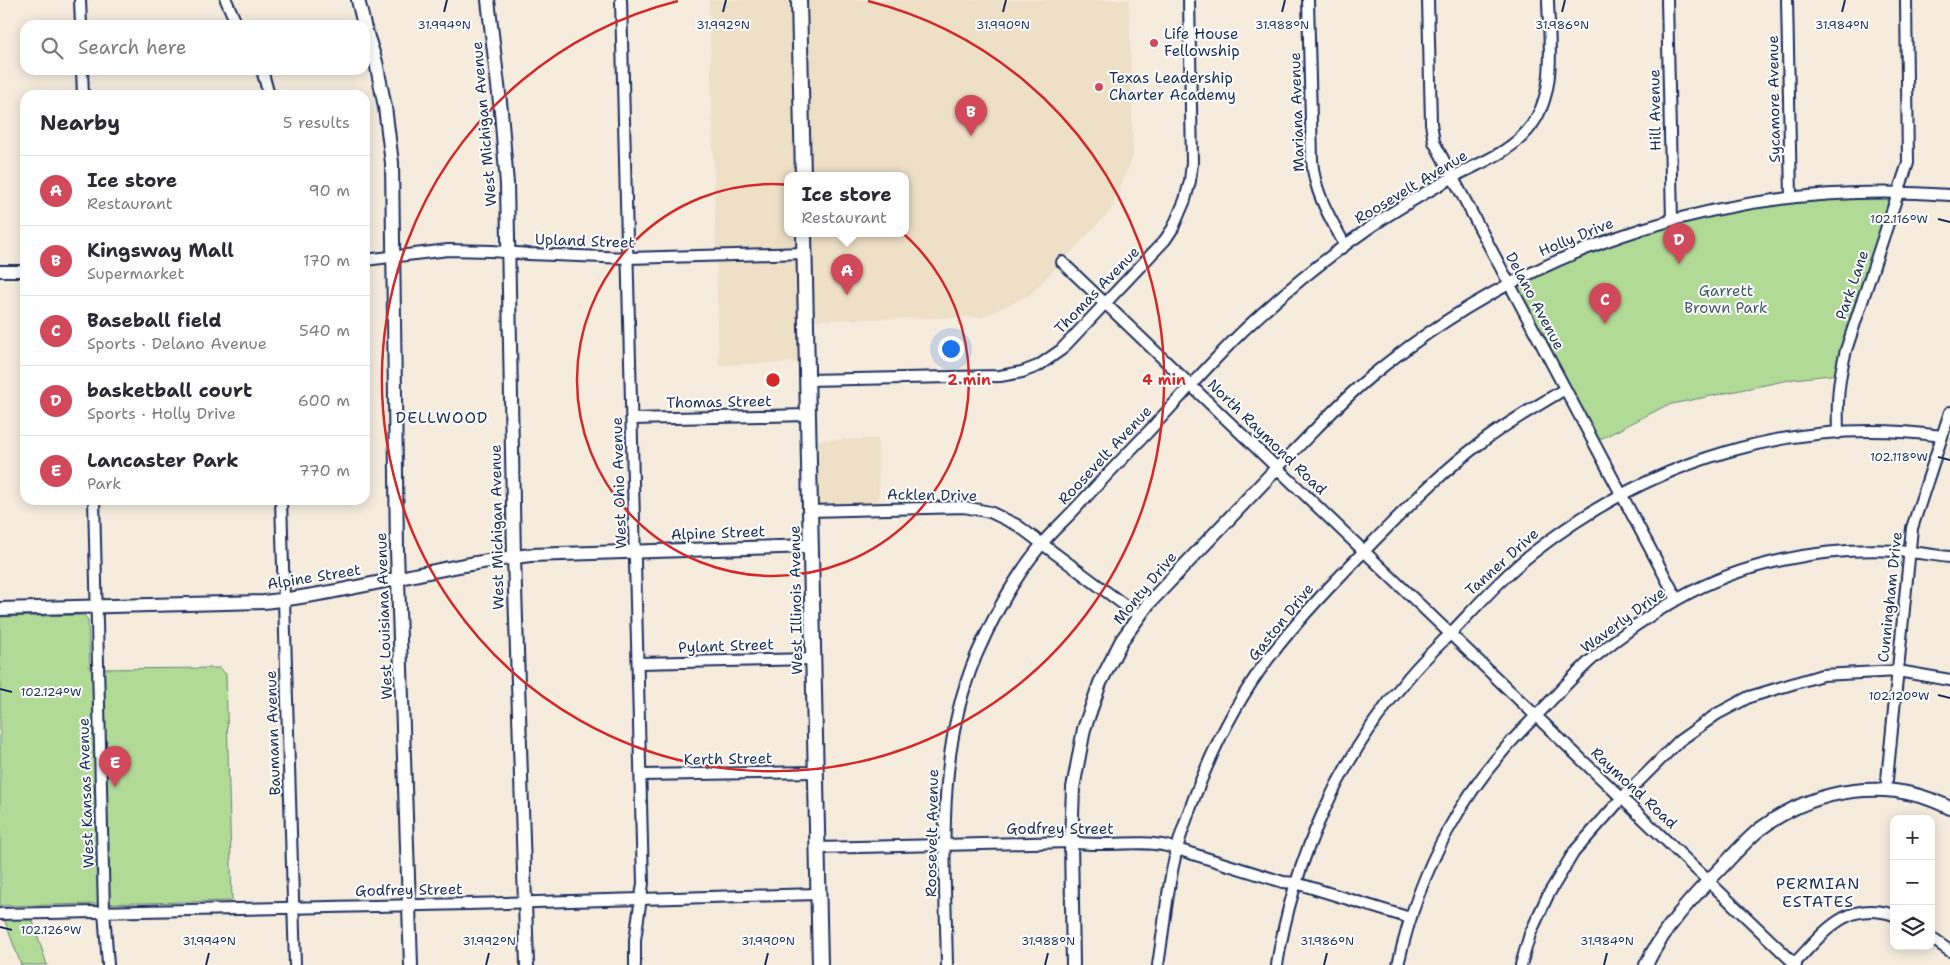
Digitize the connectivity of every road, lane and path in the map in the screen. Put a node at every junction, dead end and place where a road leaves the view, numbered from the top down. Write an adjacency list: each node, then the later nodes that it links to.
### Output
1 (80, 0): 14 (street)
2 (226, 0): 15 (street)
3 (358, 0): 16 (street, West Louisiana Avenue)
4 (488, 0): 30 (street, West Michigan Avenue)
5 (620, 0): 33 (street, West Ohio Avenue)
6 (798, 0): 22 (main road)
7 (1188, 0): 39 (street, Thomas Avenue)
8 (1308, 0): 29 (street, Mariana Avenue)
9 (1428, 0): 23 (street, Delano Avenue)
10 (1548, 0): 23 (street, Roosevelt Avenue)
11 (1667, 0): 27 (street, Hill Avenue)
12 (1787, 0): 26 (street, Sycamore Avenue)
13 (1906, 0): 24 (street, Park Lane)
14 (81, 20)
15 (235, 20)
16 (363, 20)
17 (370, 42): 32 (street, West Louisiana Avenue)
18 (82, 75): 20 (street)
19 (264, 75): 21 (street)
20 (83, 90)
21 (268, 90)
22 (803, 172)
23 (1453, 178): 29 (street, Roosevelt Avenue); 38 (street, Delano Avenue)
24 (1899, 193): 25 (street, Holly Drive); 26 (street, Holly Drive); 46 (street, Park Lane)
25 (1950, 195)
26 (1791, 197): 27 (street, Holly Drive)
27 (1672, 220): 38 (street, Holly Drive)
28 (804, 237): 31 (main road, West Illinois Avenue)
29 (1345, 245): 41 (street, Roosevelt Avenue)
30 (508, 252): 32 (street, Upland Street); 33 (street, Upland Street); 58 (street, West Michigan Avenue)
31 (805, 253): 33 (street, Upland Street); 40 (main road, West Illinois Avenue)
32 (394, 256): 34 (street, Upland Street); 60 (street, West Louisiana Avenue)
33 (628, 258): 45 (street, West Ohio Avenue)
34 (370, 259)
35 (1062, 262): 39 (street, North Raymond Road)
36 (0, 271): 37 (street)
37 (20, 271)
38 (1509, 283): 42 (street, Delano Avenue); 48 (street, Holly Drive)
39 (1106, 303): 40 (street, Thomas Avenue); 41 (street, North Raymond Road)
40 (807, 380): 44 (main road, West Illinois Avenue)
41 (1192, 385): 48 (street, North Raymond Road); 53 (street, Roosevelt Avenue)
42 (1565, 389): 49 (street, Delano Avenue); 56 (street, Gaston Drive)
43 (1950, 412): 47 (street, Cunningham Drive)
44 (808, 415): 45 (street, Thomas Street); 52 (main road, West Illinois Avenue)
45 (632, 419): 55 (street, West Ohio Avenue)
46 (1838, 432): 47 (street, Tanner Drive); 49 (street, Tanner Drive)
47 (1942, 436): 57 (street, Cunningham Drive)
48 (1278, 467): 56 (street, North Raymond Road); 65 (street, Monty Drive)
49 (1621, 494): 61 (street, Delano Avenue); 66 (street, Tanner Drive)
50 (94, 505): 63 (street, West Kansas Avenue)
51 (282, 505): 62 (street, Baumann Avenue)
52 (810, 511): 53 (street, Acklen Drive); 54 (main road, West Illinois Avenue)
53 (1042, 544): 65 (street, Acklen Drive); 78 (street, Roosevelt Avenue)
54 (811, 546): 55 (street, Alpine Street); 67 (main road, West Illinois Avenue)
55 (636, 552): 58 (street, Alpine Street); 68 (street, West Ohio Avenue)
56 (1363, 552): 66 (street, North Raymond Road); 80 (street, Gaston Drive)
57 (1909, 552): 59 (street, Waverly Drive); 61 (street, Waverly Drive); 69 (street, Cunningham Drive)
58 (514, 557): 60 (street, Alpine Street); 85 (street, West Michigan Avenue)
59 (1950, 557)
60 (400, 578): 62 (street, Alpine Street); 86 (street, West Louisiana Avenue)
61 (1676, 599): 71 (street, Waverly Drive)
62 (284, 600): 63 (street, Alpine Street); 87 (street, Baumann Avenue)
63 (96, 606): 64 (street, Alpine Street); 88 (street, West Kansas Avenue)
64 (0, 609)
65 (1139, 616): 77 (street, Monty Drive)
66 (1450, 633): 71 (street, Raymond Road); 82 (street, Tanner Drive)
67 (813, 659): 68 (street, Pylant Street); 72 (main road, West Illinois Avenue)
68 (639, 663): 73 (street, West Ohio Avenue)
69 (1898, 671): 70 (street); 74 (street, Cunningham Drive); 75 (street)
70 (1950, 680)
71 (1536, 716): 75 (street, Raymond Road); 91 (street, Waverly Drive)
72 (816, 772): 73 (street, Kerth Street); 79 (main road, West Illinois Avenue)
73 (642, 775): 84 (street, West Ohio Avenue)
74 (1886, 790): 76 (street); 81 (street)
75 (1622, 798): 81 (street, Raymond Road); 106 (street)
76 (1950, 808)
77 (1071, 842): 78 (street, Godfrey Street); 80 (street, Godfrey Street); 102 (street, Monty Drive)
78 (944, 845): 79 (street, Godfrey Street); 101 (street, Roosevelt Avenue)
79 (817, 848): 83 (main road, West Illinois Avenue)
80 (1177, 849): 82 (street, Godfrey Street); 103 (street, Gaston Drive)
81 (1708, 881): 94 (street, Raymond Road); 107 (street)
82 (1296, 883): 91 (street, Godfrey Street); 104 (street, Tanner Drive)
83 (818, 894): 84 (street, Godfrey Street); 100 (main road, West Illinois Avenue)
84 (641, 899): 85 (street, Godfrey Street); 99 (street, West Ohio Avenue)
85 (526, 902): 86 (street, Godfrey Street); 98 (street, West Michigan Avenue)
86 (409, 905): 87 (street, Godfrey Street); 97 (street, West Louisiana Avenue)
87 (294, 907): 88 (street, Godfrey Street); 96 (street, Baumann Avenue)
88 (104, 911): 89 (street, Godfrey Street); 95 (street, West Kansas Avenue)
89 (0, 914)
90 (1890, 914): 94 (street)
91 (1410, 918): 105 (street, Waverly Drive)
92 (1935, 941): 93 (street)
93 (1950, 951)
94 (1795, 964)
95 (108, 965)
96 (295, 965)
97 (411, 965)
98 (528, 965)
99 (635, 965)
100 (820, 965)
101 (947, 965)
102 (1073, 965)
103 (1158, 965)
104 (1277, 965)
105 (1398, 965)
106 (1521, 965)
107 (1646, 965)

